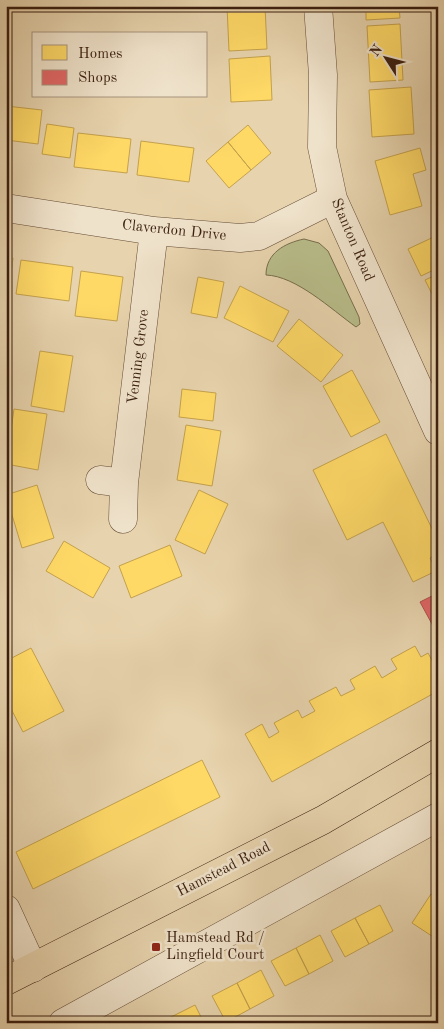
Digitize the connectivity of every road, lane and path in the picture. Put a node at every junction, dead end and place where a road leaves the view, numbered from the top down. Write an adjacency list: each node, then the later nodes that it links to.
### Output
1 (318, 6): 2 (street, Stanton Road)
2 (333, 198): 4 (street, Claverdon Drive); 5 (street, Stanton Road)
3 (6, 208): 4 (street, Claverdon Drive)
4 (154, 231): 6 (street, Venning Grove)
5 (438, 432)
6 (123, 518)
7 (438, 753): 10 (main road, Hamstead Road)
8 (438, 817): 12 (street)
9 (6, 909): 10 (street)
10 (33, 968): 11 (main road, Hamstead Road)
11 (6, 981)
12 (62, 1023)

